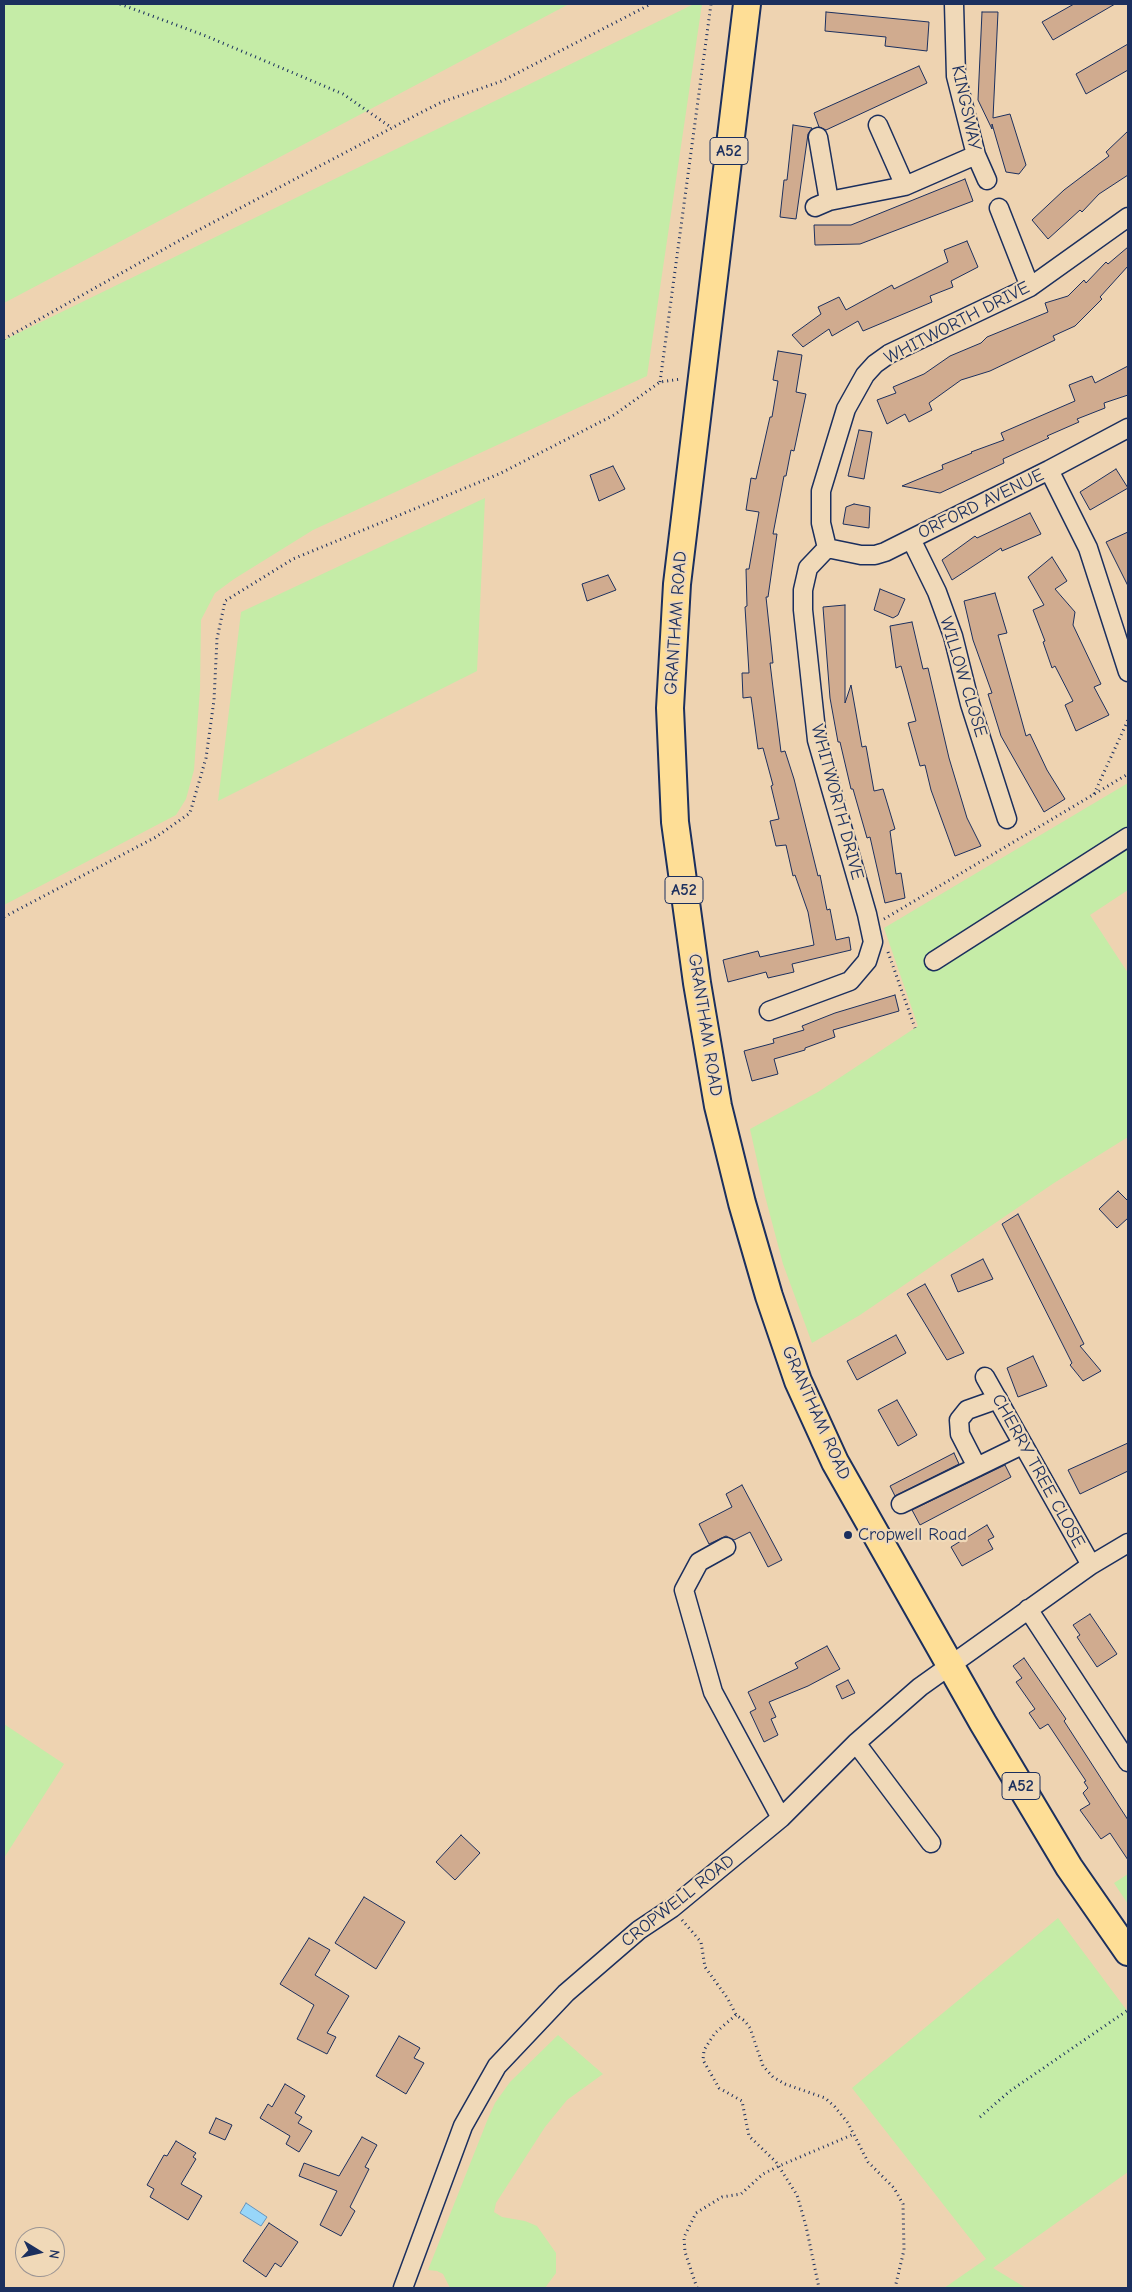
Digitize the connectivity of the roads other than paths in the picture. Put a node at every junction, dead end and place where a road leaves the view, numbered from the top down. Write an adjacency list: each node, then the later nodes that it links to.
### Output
1 (747, 4): 29 (highway, GRANTHAM ROAD / A52)
2 (954, 4): 5 (street, KINGSWAY)
3 (878, 125): 7 (street)
4 (818, 137): 7 (street)
5 (976, 155): 6 (street, KINGSWAY); 7 (street)
6 (987, 180)
7 (905, 186)
8 (999, 208): 10 (street)
9 (1128, 217): 10 (street, WHITWORTH DRIVE)
10 (1030, 287): 14 (street, WHITWORTH DRIVE)
11 (1128, 428): 12 (street, ORFORD AVENUE)
12 (1049, 470): 13 (street, ORFORD AVENUE); 15 (street)
13 (911, 539): 14 (street, ORFORD AVENUE); 16 (street, WILLOW CLOSE)
14 (827, 548): 19 (street, WHITWORTH DRIVE)
15 (1128, 672)
16 (1007, 819)
17 (1128, 837): 18 (street)
18 (934, 961)
19 (769, 1011)
20 (985, 1376): 21 (street, CHERRY TREE CLOSE)
21 (998, 1399): 22 (street, CHERRY TREE CLOSE); 23 (street)
22 (1022, 1445): 23 (street); 27 (street, CHERRY TREE CLOSE)
23 (977, 1467): 24 (street)
24 (901, 1504)
25 (1128, 1543): 27 (street, CROPWELL ROAD)
26 (726, 1547): 32 (street)
27 (1090, 1565): 28 (street, CROPWELL ROAD)
28 (1028, 1609): 29 (street, CROPWELL ROAD); 31 (street)
29 (950, 1665): 30 (street, CROPWELL ROAD); 34 (highway, GRANTHAM ROAD / A52)
30 (856, 1743): 32 (street, CROPWELL ROAD); 33 (street)
31 (1128, 1762)
32 (781, 1818): 35 (street, CROPWELL ROAD)
33 (932, 1843)
34 (1128, 1952)
35 (403, 2288)

